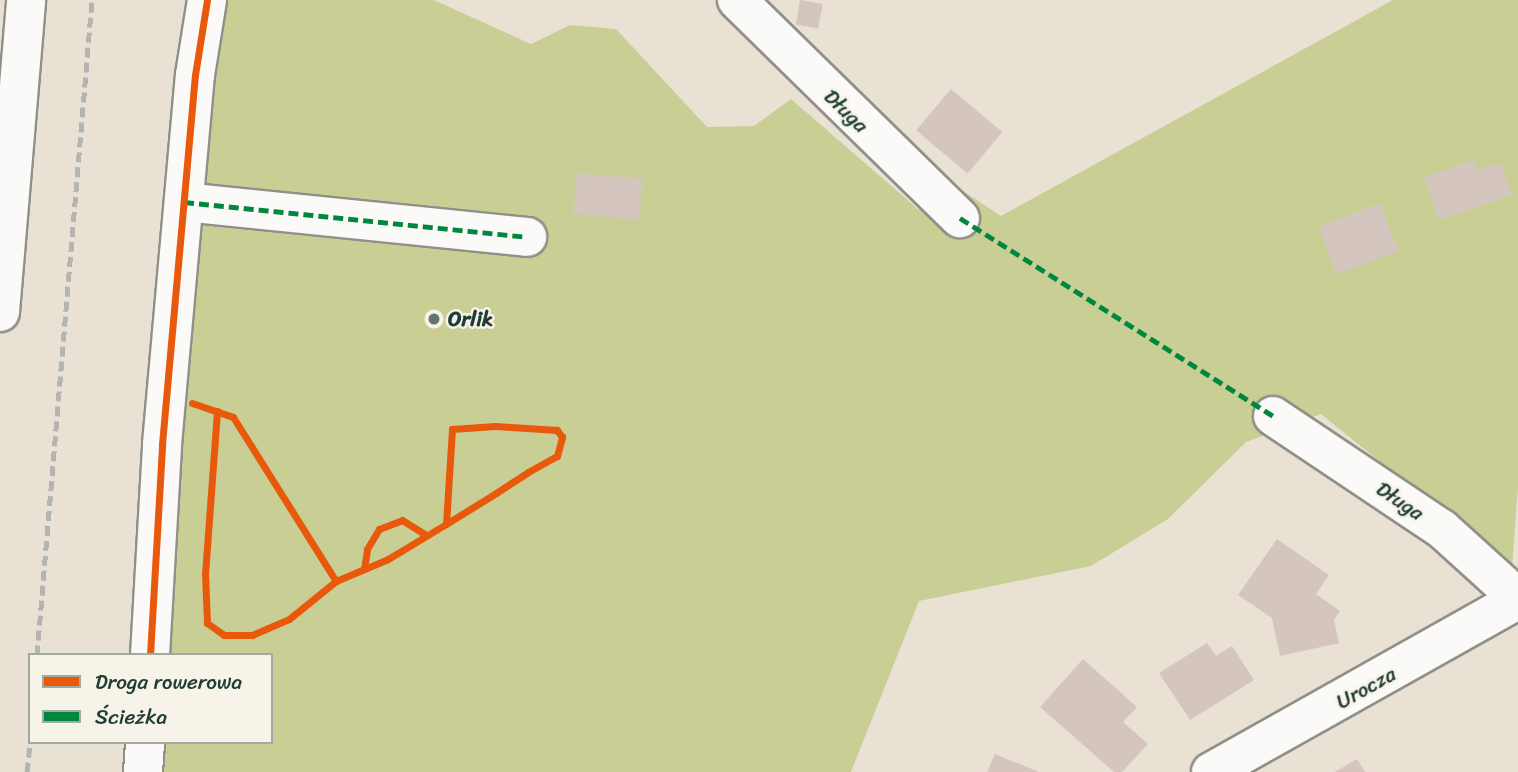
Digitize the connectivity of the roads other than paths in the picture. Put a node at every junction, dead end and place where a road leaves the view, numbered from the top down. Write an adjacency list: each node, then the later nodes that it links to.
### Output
1 (26, 0): 7 (street)
2 (207, 0): 4 (street)
3 (737, 0): 5 (street, Długa)
4 (184, 202): 6 (street); 10 (street)
5 (960, 218)
6 (527, 237)
7 (0, 312)
8 (1273, 416): 9 (street, Długa)
9 (1518, 599): 13 (street, Urocza)
10 (150, 653)
11 (145, 744): 12 (street)
12 (143, 772)
13 (1211, 772)

